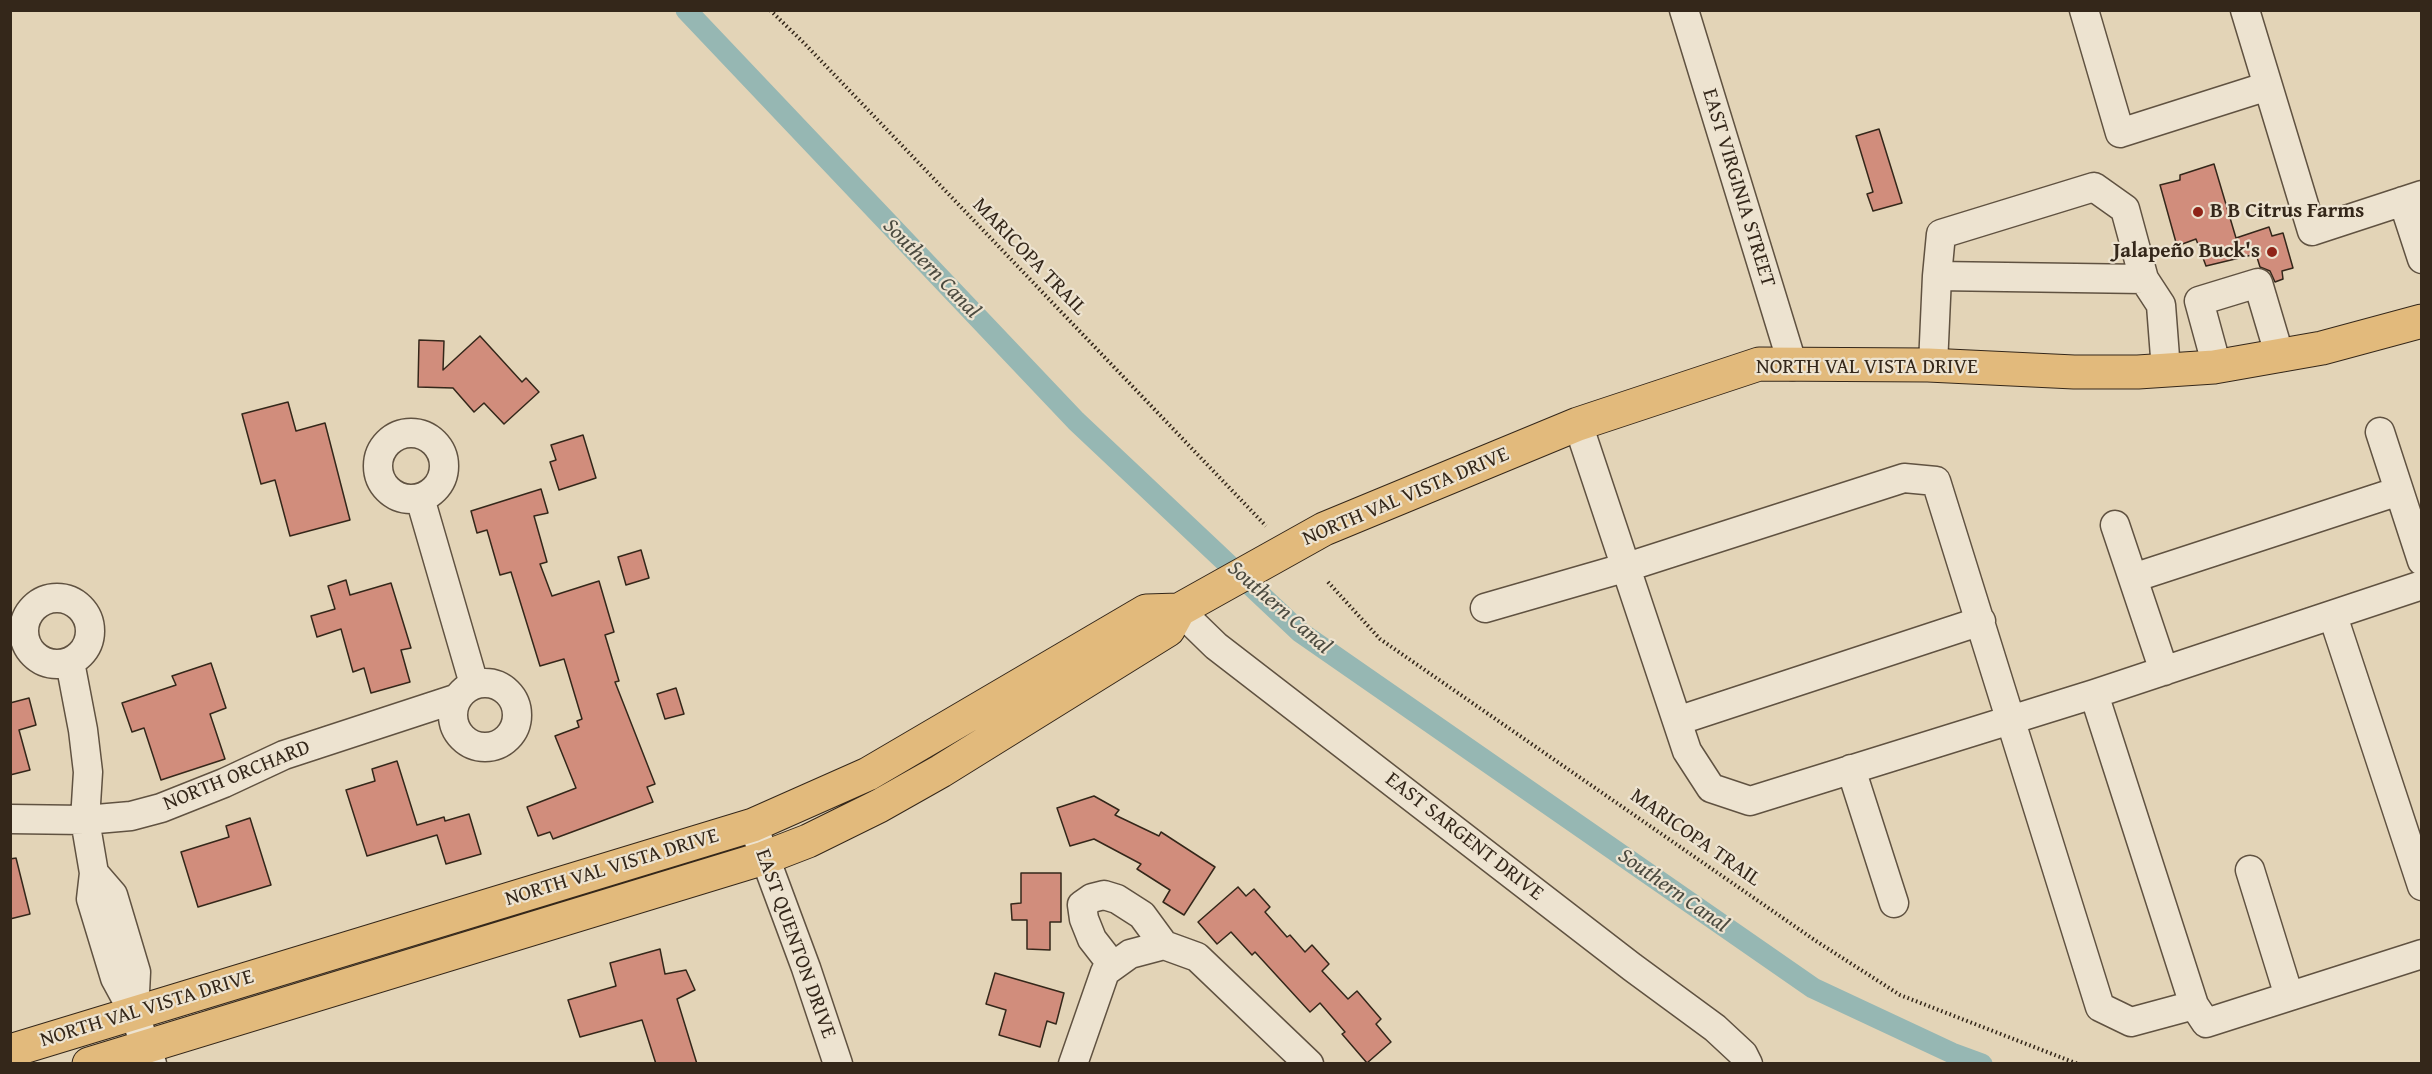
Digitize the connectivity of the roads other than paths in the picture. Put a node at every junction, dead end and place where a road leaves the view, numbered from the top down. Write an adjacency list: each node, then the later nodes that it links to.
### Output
1 (1684, 10): 12 (street, EAST VIRGINIA STREET)
2 (2084, 10): 4 (street)
3 (2245, 10): 4 (street)
4 (2268, 86): 5 (street)
5 (2416, 200): 6 (street)
6 (2419, 243)
7 (1937, 276): 8 (street); 8 (street); 11 (street)
8 (2144, 279): 14 (street)
9 (2421, 321): 10 (main road, NORTH VAL VISTA DRIVE)
10 (2280, 357): 13 (main road, NORTH VAL VISTA DRIVE); 13 (street)
11 (1932, 365): 12 (main road, NORTH VAL VISTA DRIVE); 14 (main road, NORTH VAL VISTA DRIVE)
12 (1793, 366): 15 (main road, NORTH VAL VISTA DRIVE)
13 (2217, 367): 14 (main road, NORTH VAL VISTA DRIVE)
14 (2166, 370)
15 (1578, 424): 21 (street); 25 (main road, NORTH VAL VISTA DRIVE)
16 (2380, 432): 17 (street)
17 (2399, 491): 20 (street); 22 (street)
18 (420, 498): 35 (street, NORTH ORCHARD)
19 (2115, 525): 22 (street)
20 (2421, 561)
21 (1627, 567): 24 (street); 27 (street); 32 (street)
22 (2133, 578): 29 (street)
23 (2421, 585): 26 (street)
24 (1485, 608)
25 (1179, 610): 36 (main road, NORTH VAL VISTA DRIVE); 37 (main road, NORTH VAL VISTA DRIVE); 53 (street, EAST SARGENT DRIVE)
26 (2333, 616): 29 (street); 39 (street)
27 (1981, 621): 31 (street); 32 (street)
28 (70, 662): 35 (street)
29 (2164, 671): 30 (street)
30 (2094, 694): 31 (street); 45 (street)
31 (2012, 719): 33 (street); 45 (street)
32 (1677, 721): 33 (street)
33 (1851, 769): 40 (street)
34 (10, 819): 35 (street, NORTH ORCHARD)
35 (85, 820): 46 (street)
36 (753, 825): 37 (street, EAST QUENTON DRIVE); 46 (main road, NORTH VAL VISTA DRIVE)
37 (764, 858): 48 (main road, NORTH VAL VISTA DRIVE); 50 (street, EAST QUENTON DRIVE)
38 (2250, 870): 44 (street)
39 (2421, 886)
40 (1894, 903)
41 (1164, 945): 43 (street); 43 (street); 52 (street)
42 (2421, 954): 44 (street)
43 (1113, 966): 51 (street)
44 (2289, 996): 45 (street)
45 (2194, 1005)
46 (134, 1013): 47 (main road, NORTH VAL VISTA DRIVE); 48 (street)
47 (10, 1051)
48 (149, 1055): 49 (main road, NORTH VAL VISTA DRIVE)
49 (89, 1064)
50 (838, 1064)
51 (1073, 1064)
52 (1309, 1064)
53 (1748, 1064)

